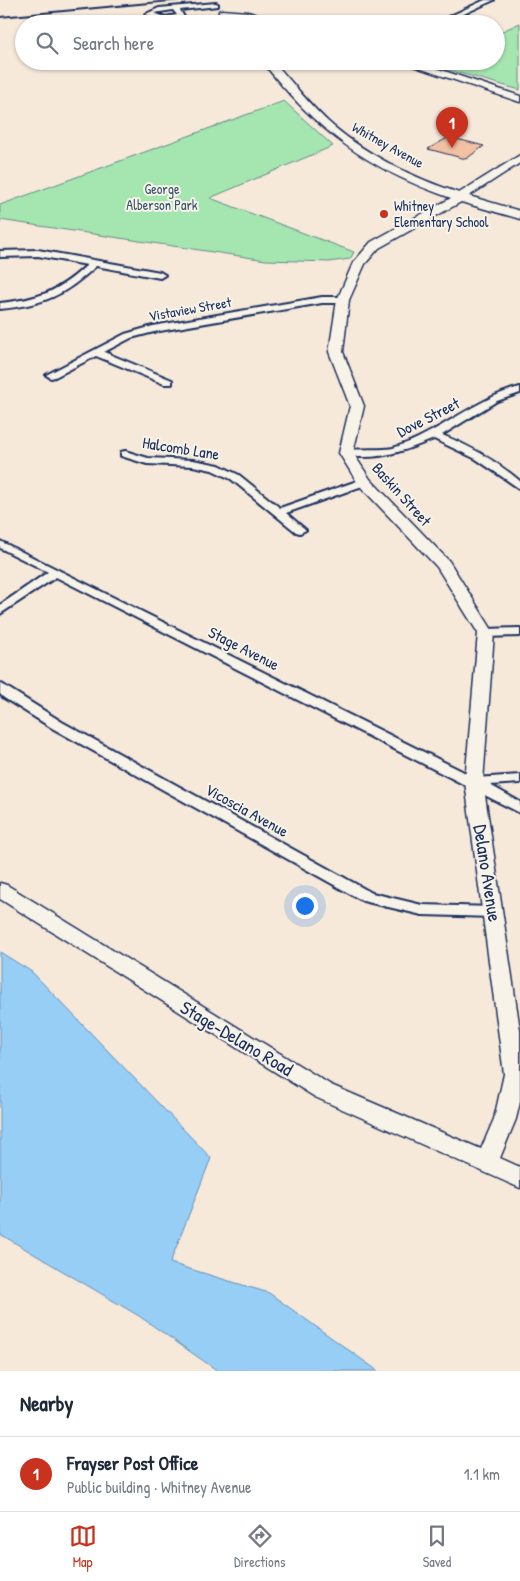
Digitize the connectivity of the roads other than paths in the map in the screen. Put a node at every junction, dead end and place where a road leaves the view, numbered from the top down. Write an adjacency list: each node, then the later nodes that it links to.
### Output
1 (491, 0): 5 (street)
2 (216, 6): 3 (street); 4 (street)
3 (175, 8)
4 (248, 15)
5 (457, 15)
6 (275, 70): 10 (street, Whitney Avenue)
7 (431, 70): 8 (street)
8 (520, 99)
9 (520, 158): 10 (street)
10 (459, 198): 11 (street, Whitney Avenue); 15 (street)
11 (520, 215)
12 (0, 254): 13 (street)
13 (95, 262): 14 (street); 16 (street)
14 (160, 275)
15 (343, 300): 18 (street, Vistaview Street); 23 (street)
16 (4, 305): 17 (street)
17 (10, 316)
18 (95, 352): 19 (street, Vistaview Street); 20 (street)
19 (51, 375)
20 (168, 382)
21 (520, 390): 22 (street, Dove Street)
22 (434, 435): 23 (street, Dove Street); 26 (street)
23 (346, 453): 25 (street, Baskin Street)
24 (125, 454): 27 (street, Halcomb Lane)
25 (364, 482): 27 (street); 33 (street, Baskin Street)
26 (520, 486)
27 (278, 512): 28 (street, Halcomb Lane)
28 (300, 530)
29 (0, 544): 30 (street, Stage Avenue)
30 (56, 572): 31 (street); 36 (street, Stage Avenue)
31 (0, 610)
32 (520, 632): 33 (street)
33 (486, 633): 36 (street)
34 (0, 687): 39 (street, Vicoscia Avenue)
35 (520, 779): 36 (street)
36 (474, 782): 37 (street, Stage Avenue); 39 (street, Delano Avenue)
37 (520, 808)
38 (0, 890): 40 (street, Stage-Delano Road)
39 (494, 912): 40 (street, Delano Avenue)
40 (487, 1162): 41 (street)
41 (520, 1178)

